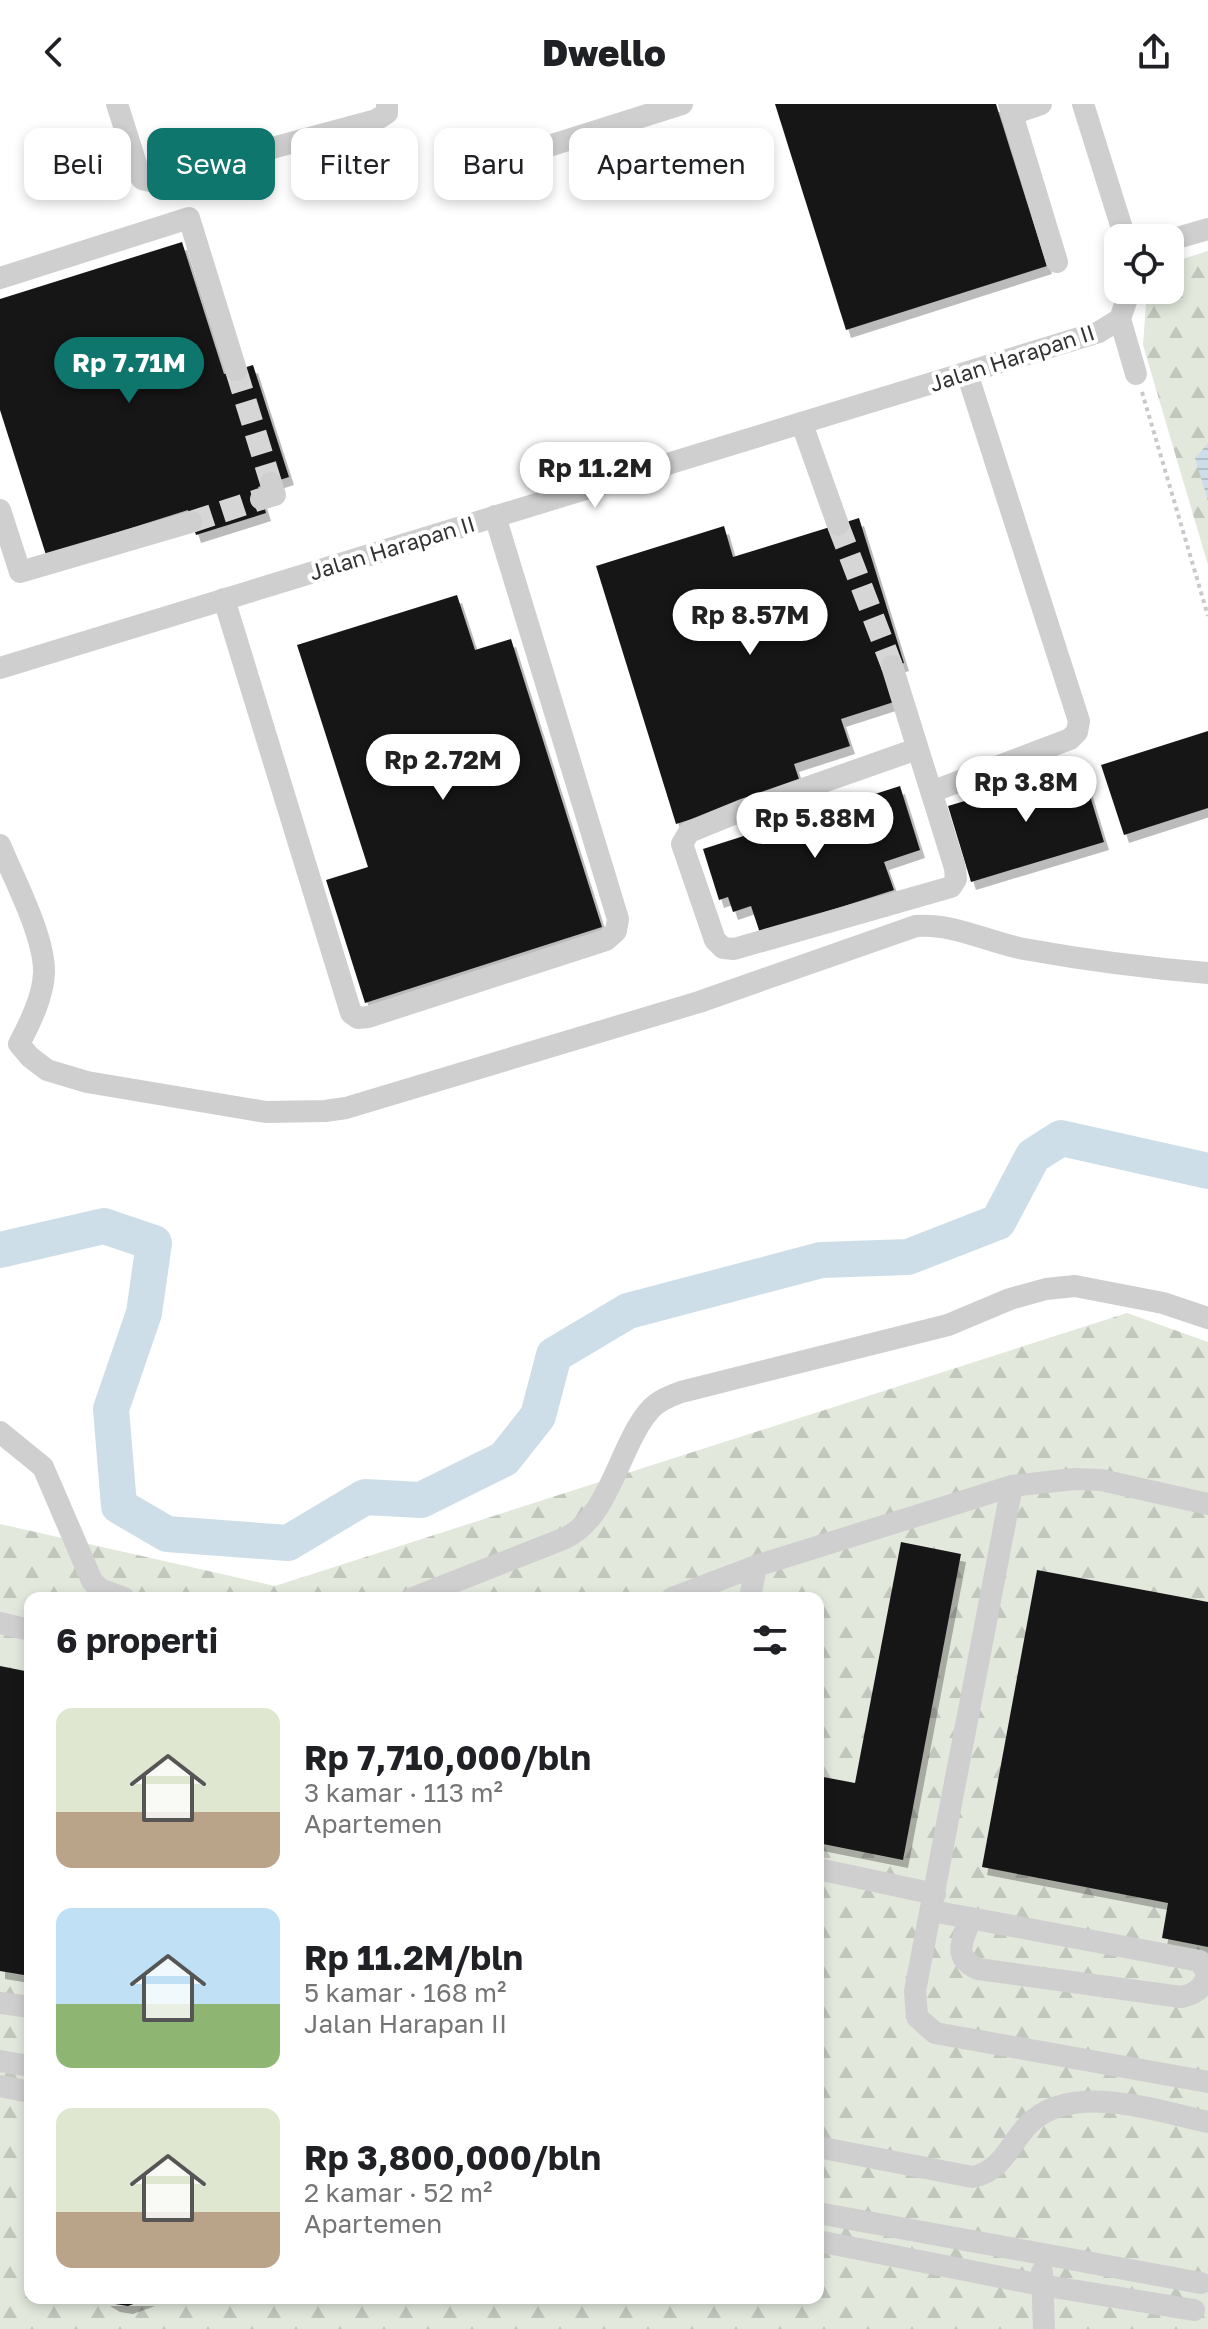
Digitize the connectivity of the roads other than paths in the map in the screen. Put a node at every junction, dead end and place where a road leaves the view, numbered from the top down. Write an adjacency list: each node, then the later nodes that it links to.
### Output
1 (117, 104): 2 (street)
2 (387, 104)
3 (682, 104): 7 (street)
4 (1041, 104): 6 (street)
5 (1083, 104): 8 (street)
6 (1010, 109): 11 (street)
7 (553, 145)
8 (1121, 224)
9 (1208, 229): 10 (street)
10 (1184, 236)
11 (1057, 262)
12 (0, 278): 15 (street)
13 (1125, 304): 14 (street, Jalan Harapan II)
14 (1120, 319): 16 (street, Jalan Harapan II); 17 (street)
15 (236, 370)
16 (967, 373): 18 (street, Jalan Harapan II); 27 (street)
17 (1136, 374)
18 (802, 424): 20 (street, Jalan Harapan II); 22 (street)
19 (0, 510): 21 (street)
20 (495, 516): 23 (street, Jalan Harapan II); 23 (street)
21 (191, 522)
22 (838, 525)
23 (224, 599): 25 (street, Jalan Harapan II)
24 (892, 666): 26 (street)
25 (0, 668)
26 (917, 749): 27 (street); 27 (street)
27 (932, 788)
28 (0, 845): 30 (street)
29 (1208, 973): 30 (street)
30 (10, 1049)
31 (1208, 1318): 37 (street)
32 (0, 1432): 36 (street)
33 (1012, 1486): 34 (street); 35 (street); 43 (street)
34 (1208, 1504)
35 (756, 1566): 38 (street); 39 (street)
36 (108, 1592)
37 (428, 1592)
38 (688, 1592)
39 (751, 1592)
40 (0, 1623): 41 (street)
41 (24, 1629)
42 (824, 1871): 43 (street)
43 (934, 1902): 44 (street); 49 (street)
44 (971, 1918): 44 (street)
45 (0, 2003): 46 (street)
46 (24, 2006)
47 (0, 2061): 48 (street)
48 (24, 2065)
49 (1208, 2082)
50 (0, 2086): 51 (street)
51 (24, 2091)
52 (1208, 2122): 53 (street)
53 (824, 2148)
54 (824, 2214): 56 (street)
55 (824, 2242): 58 (street)
56 (1043, 2255): 57 (street); 58 (street)
57 (1205, 2279): 59 (street)
58 (1041, 2285): 59 (street); 60 (street)
59 (1196, 2319)
60 (1044, 2329)

